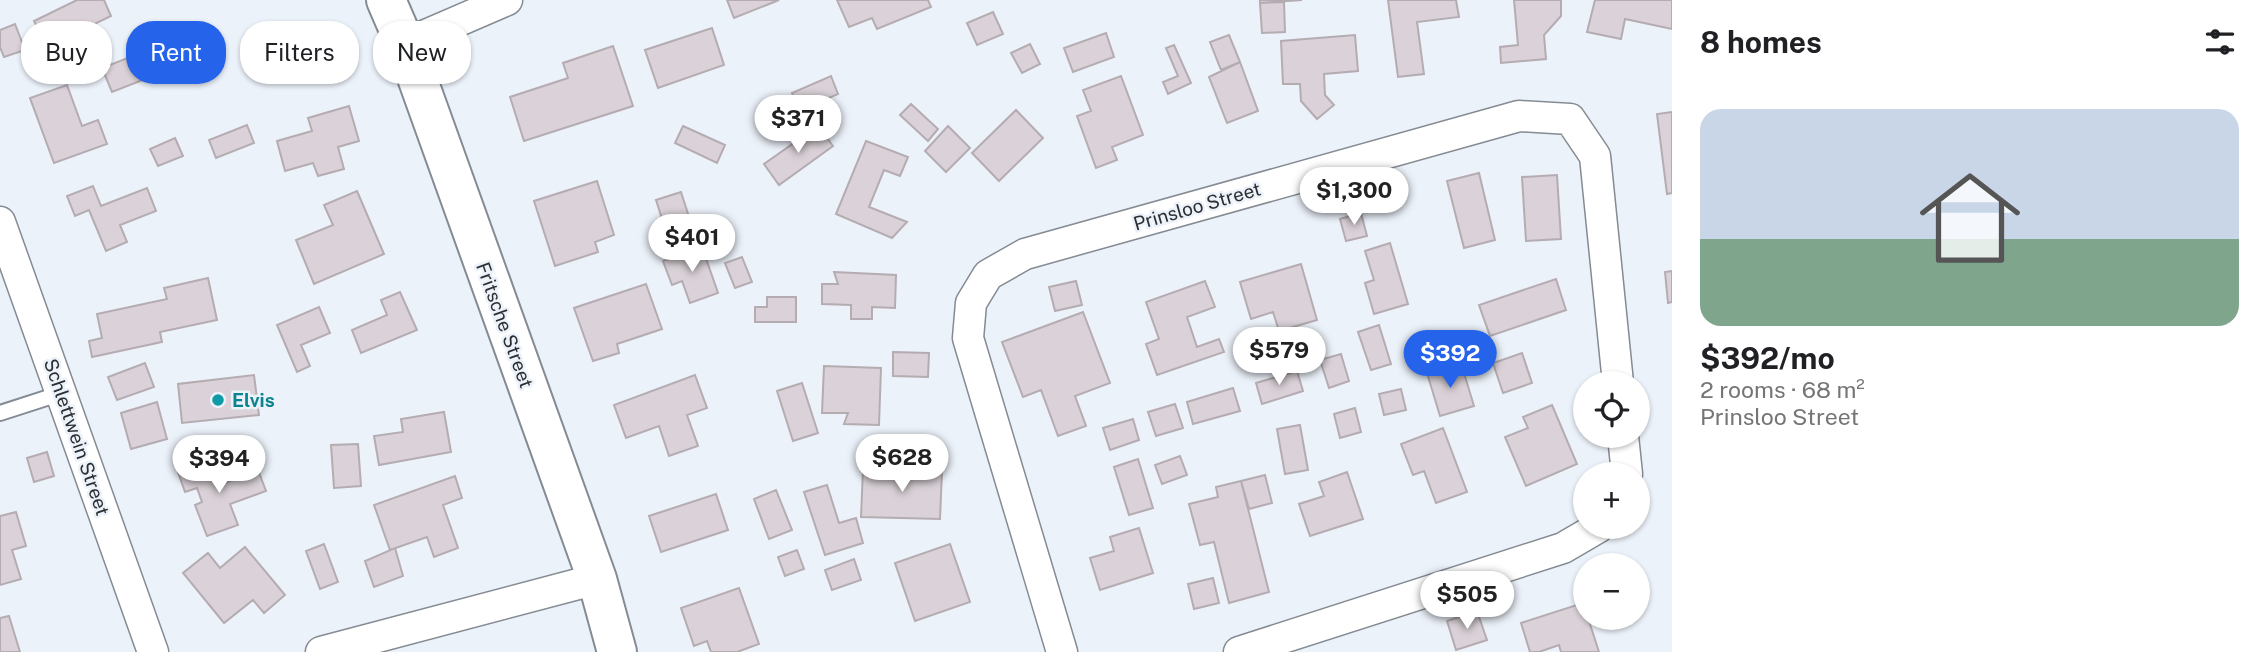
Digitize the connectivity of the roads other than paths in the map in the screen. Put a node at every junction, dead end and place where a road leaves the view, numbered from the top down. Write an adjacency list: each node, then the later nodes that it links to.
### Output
1 (386, 0): 3 (street, Fritsche Street)
2 (508, 0): 4 (street)
3 (395, 21)
4 (459, 21)
5 (419, 84): 11 (street, Fritsche Street)
6 (0, 222): 8 (street, Schlettwein Street)
7 (1617, 371): 15 (street, Prinsloo Street)
8 (62, 393): 9 (lane); 12 (street, Schlettwein Street)
9 (0, 413)
10 (1578, 539): 16 (street)
11 (597, 579): 13 (street); 14 (street, Fritsche Street)
12 (153, 652)
13 (321, 652)
14 (617, 652)
15 (1062, 652)
16 (1239, 652)

